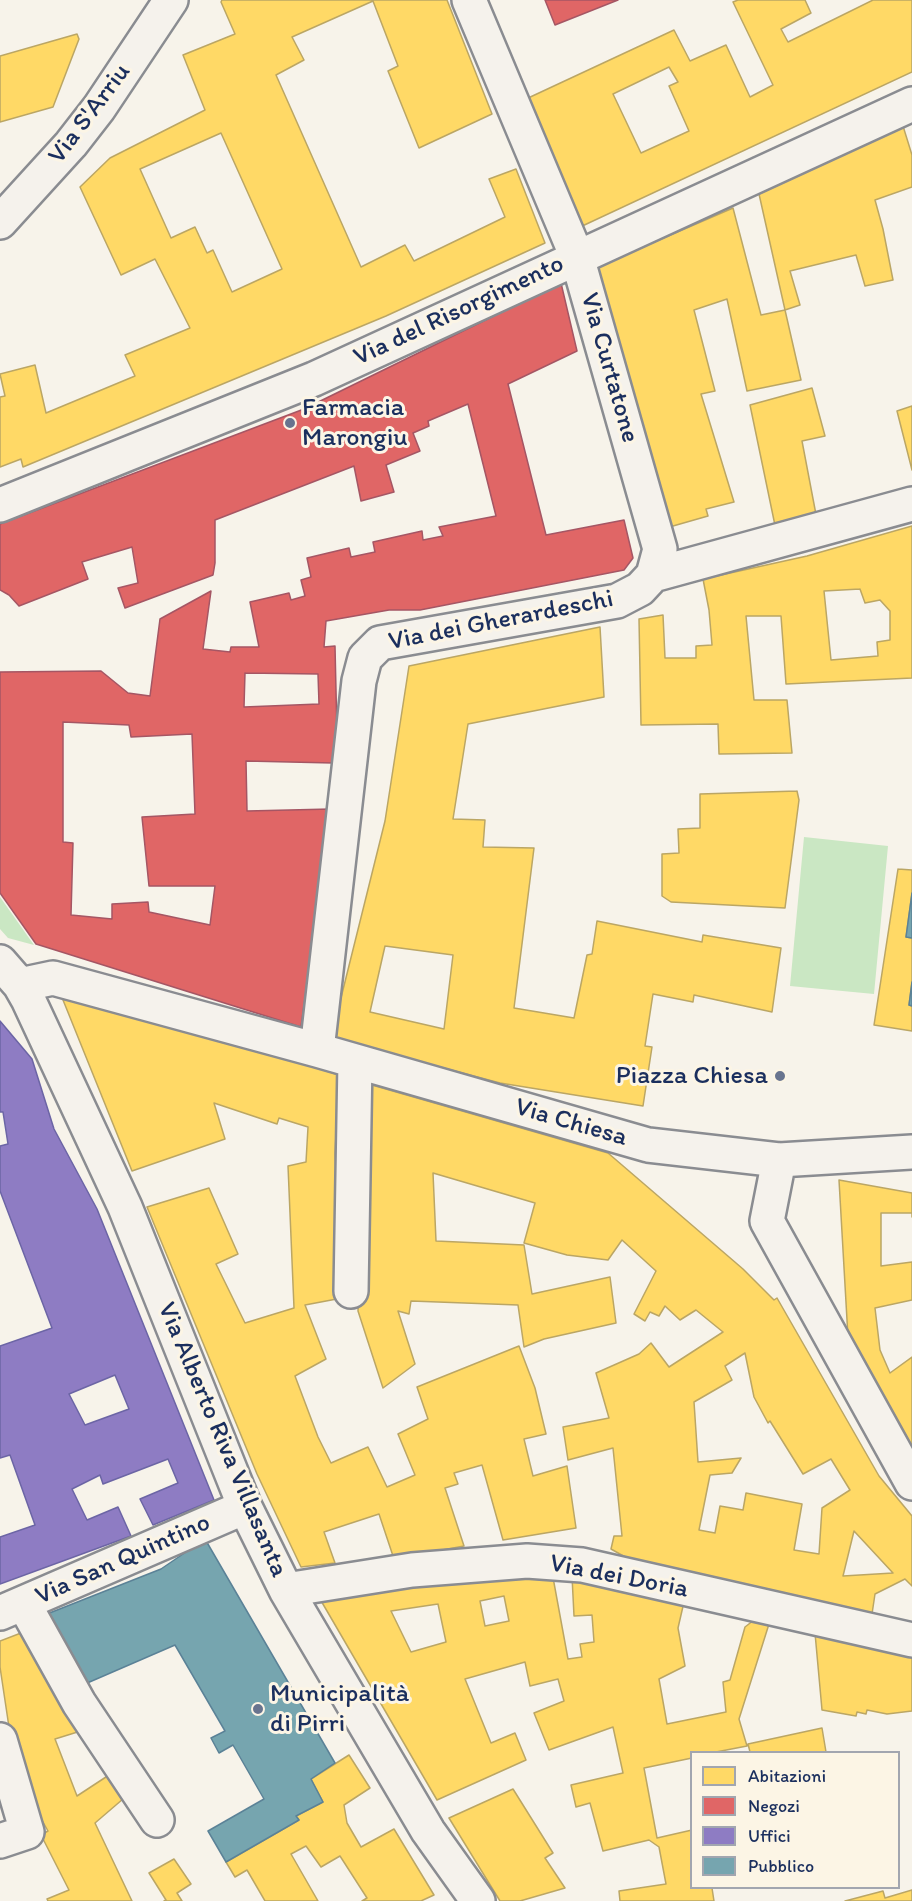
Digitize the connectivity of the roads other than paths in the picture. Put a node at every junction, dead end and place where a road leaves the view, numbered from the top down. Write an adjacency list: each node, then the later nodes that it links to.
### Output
1 (171, 0): 4 (street, Via S'Arriu)
2 (469, 0): 5 (street, Via Curtatone)
3 (912, 104): 5 (street, Via del Risorgimento)
4 (0, 222)
5 (578, 256): 7 (street, Via del Risorgimento); 8 (street, Via Curtatone)
6 (912, 504): 8 (street, Via dei Gherardeschi)
7 (0, 505)
8 (653, 575): 10 (street, Via dei Gherardeschi)
9 (10, 973): 10 (street, Via Chiesa); 16 (street, Via Alberto Riva Villasanta)
10 (317, 1050): 11 (street, Via Chiesa)
11 (355, 1061): 13 (street, Via Chiesa); 14 (street)
12 (912, 1152): 13 (street, Via Chiesa)
13 (779, 1160): 15 (street)
14 (351, 1291)
15 (912, 1483)
16 (245, 1507): 17 (street, Via Alberto Riva Villasanta); 18 (street, Via San Quintino)
17 (286, 1590): 19 (street, Via dei Doria); 23 (street, Via Alberto Riva Villasanta)
18 (12, 1609): 21 (street)
19 (912, 1640)
20 (0, 1740): 22 (street)
21 (157, 1820)
22 (0, 1841)
23 (477, 1901)

